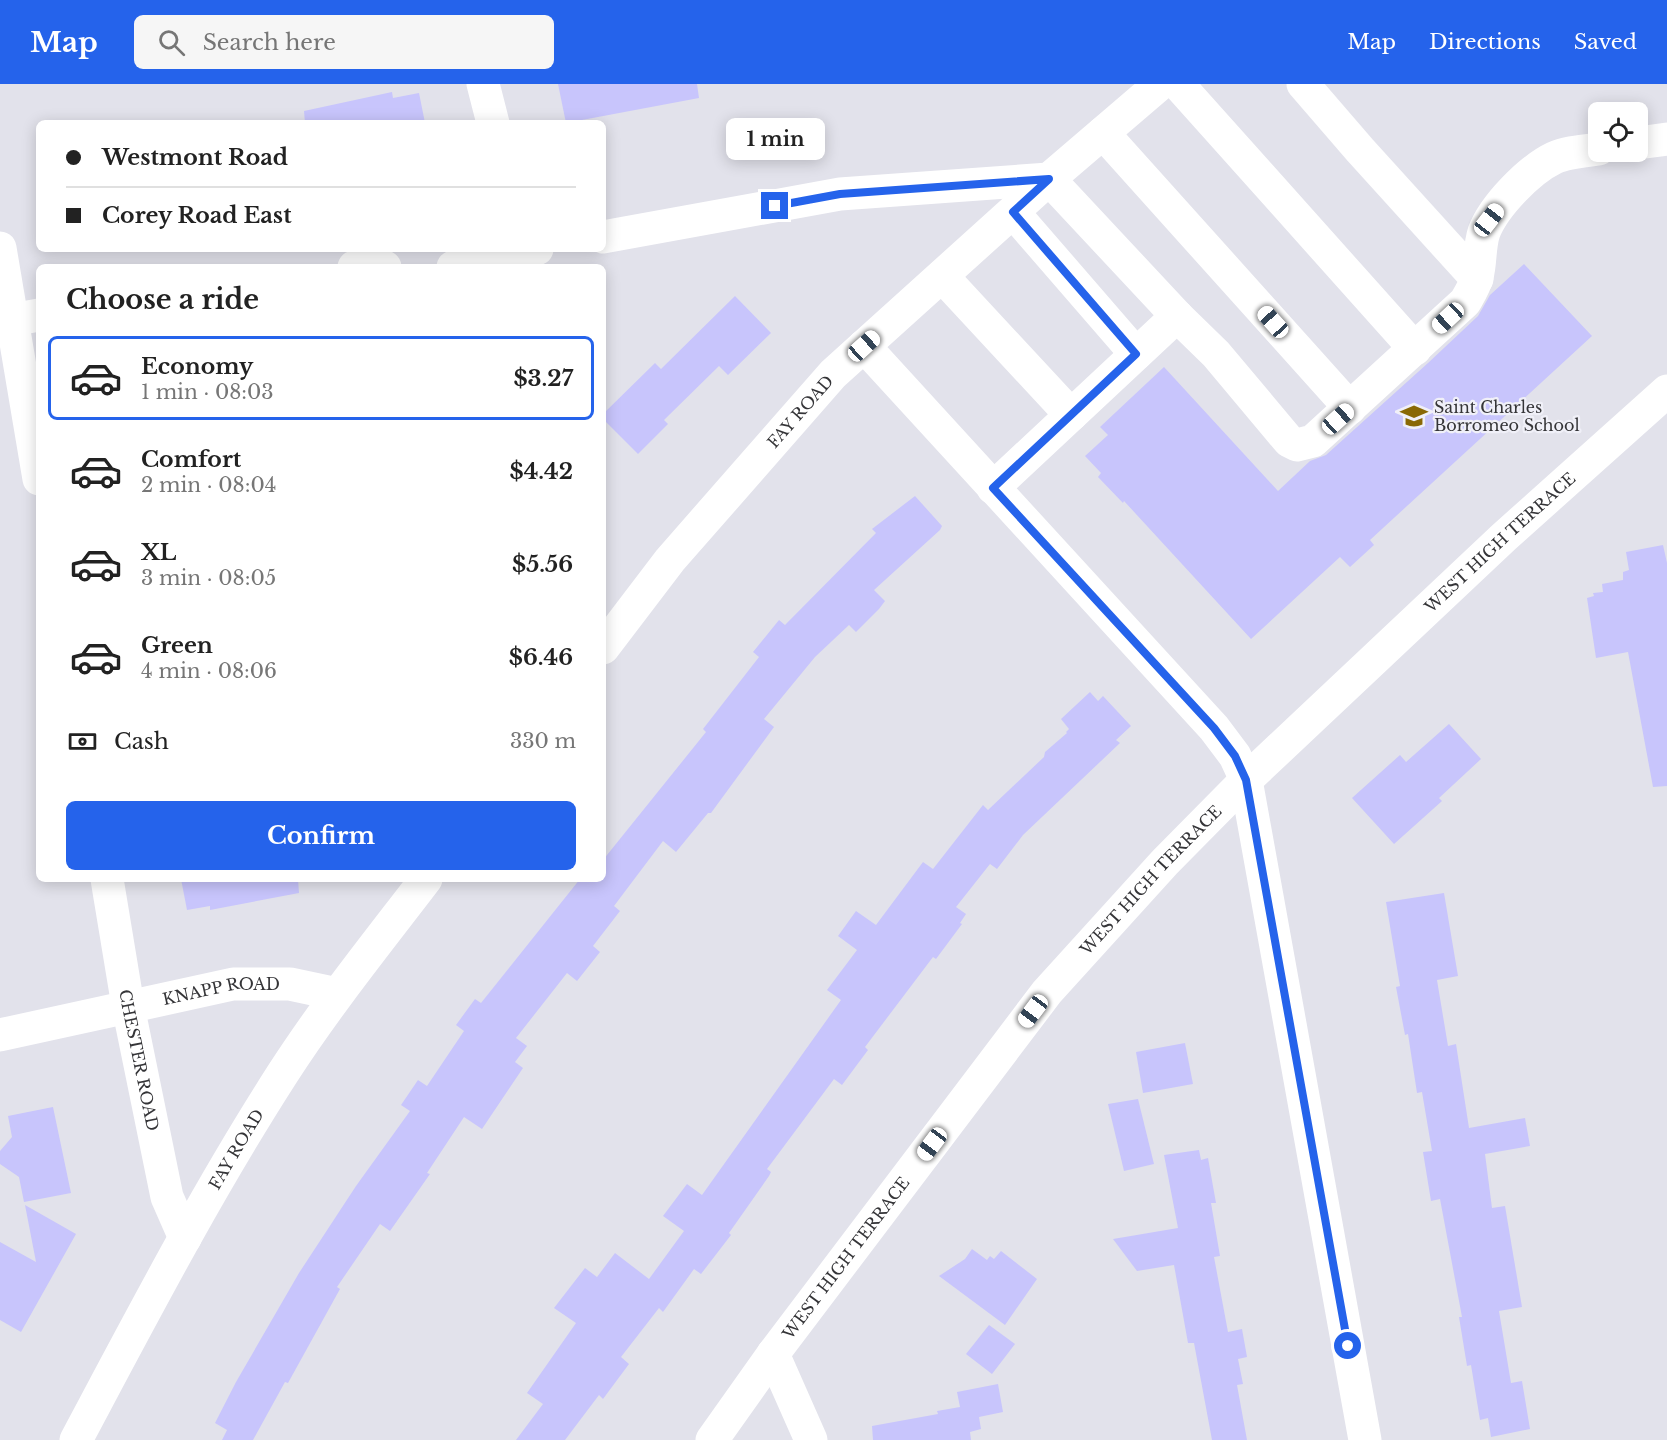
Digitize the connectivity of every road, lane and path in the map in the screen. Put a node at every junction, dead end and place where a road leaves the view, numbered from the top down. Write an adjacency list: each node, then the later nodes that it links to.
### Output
1 (483, 84): 5 (street)
2 (1160, 84): 6 (street, FAY ROAD)
3 (1178, 84): 21 (street)
4 (1303, 84): 17 (street)
5 (492, 120)
6 (1103, 133): 10 (street, FAY ROAD); 25 (street)
7 (1667, 139): 8 (street)
8 (1648, 142)
9 (1588, 151): 17 (street)
10 (1049, 179): 11 (street, FAY ROAD); 12 (street); 18 (street)
11 (1013, 212): 16 (street, FAY ROAD); 22 (street)
12 (606, 236)
13 (0, 248): 19 (street)
14 (520, 252): 15 (street)
15 (466, 264)
16 (942, 276): 20 (street, FAY ROAD); 26 (street)
17 (1477, 279): 21 (street)
18 (1177, 316): 22 (street); 25 (street)
19 (17, 319): 23 (street)
20 (864, 346): 28 (street); 29 (street, FAY ROAD)
21 (1415, 349): 25 (street)
22 (1136, 354): 26 (street)
23 (20, 374): 27 (street)
24 (1667, 391): 30 (street, WEST HIGH TERRACE)
25 (1350, 408)
26 (1071, 415): 28 (street)
27 (36, 462)
28 (993, 488): 30 (street)
29 (606, 644)
30 (1246, 780): 37 (street, WEST HIGH TERRACE); 41 (street)
31 (107, 882): 34 (street, CHESTER ROAD)
32 (424, 882): 33 (street, FAY ROAD)
33 (337, 994): 34 (street, KNAPP ROAD); 36 (street, FAY ROAD)
34 (128, 1006): 35 (street, KNAPP ROAD); 36 (street, CHESTER ROAD)
35 (0, 1035)
36 (184, 1238): 38 (street, FAY ROAD)
37 (774, 1354): 39 (street, WEST HIGH TERRACE); 40 (street)
38 (76, 1440)
39 (712, 1440)
40 (812, 1440)
41 (1365, 1440)

